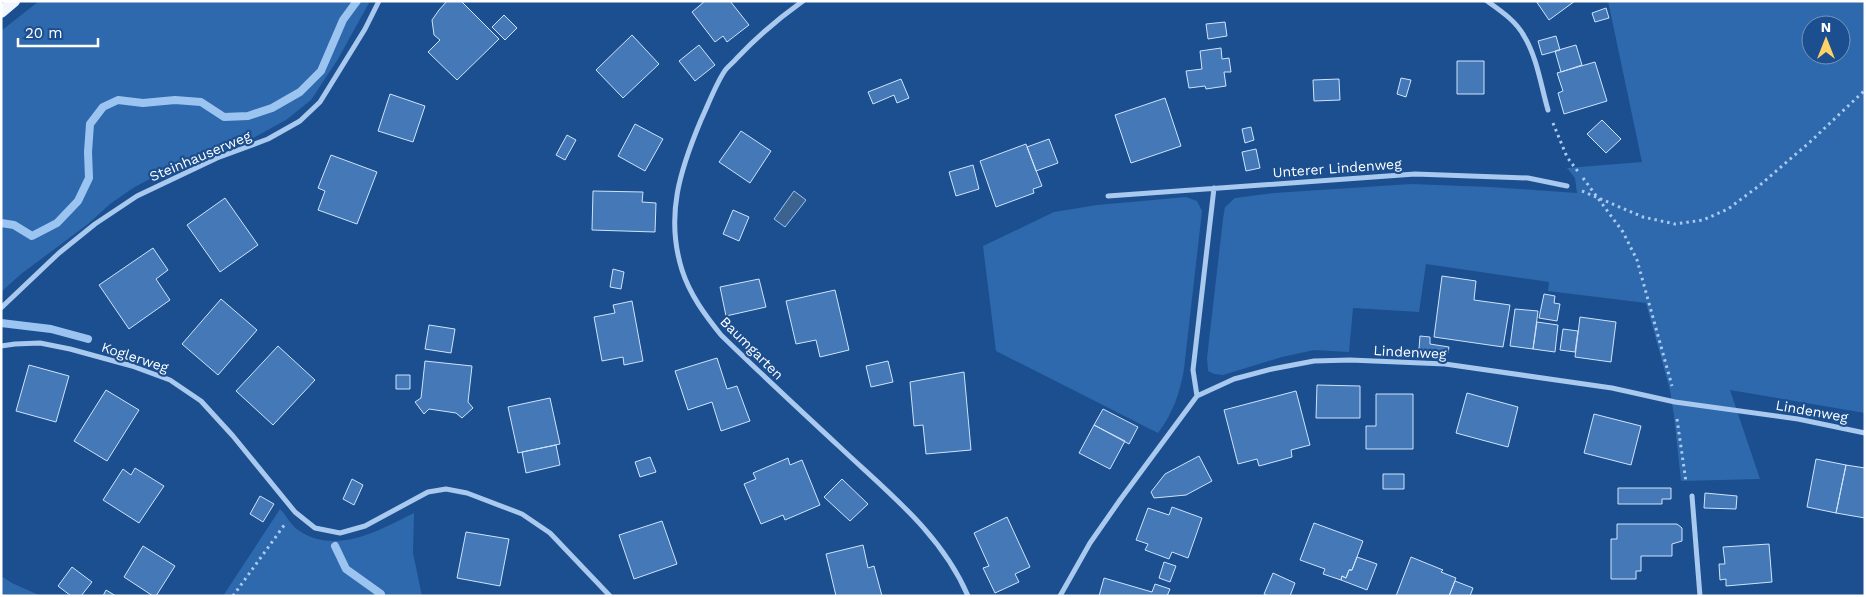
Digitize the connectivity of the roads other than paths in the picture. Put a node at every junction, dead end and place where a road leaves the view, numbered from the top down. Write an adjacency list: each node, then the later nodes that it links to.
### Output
1 (14, 1): 5 (main road)
2 (379, 1): 10 (street, Steinhauserweg)
3 (803, 1): 16 (street, Baumgarten)
4 (1487, 1): 6 (street)
5 (1, 12)
6 (1548, 110)
7 (1567, 186): 8 (street, Unterer Lindenweg)
8 (1214, 188): 9 (street, Unterer Lindenweg); 12 (street)
9 (1108, 196)
10 (1, 308)
11 (1, 346): 15 (street, Koglerweg)
12 (1197, 396): 13 (street, Lindenweg); 17 (street, Lindenweg)
13 (1865, 433)
14 (1692, 496): 18 (street)
15 (610, 596)
16 (968, 596)
17 (1060, 596)
18 (1700, 596)

